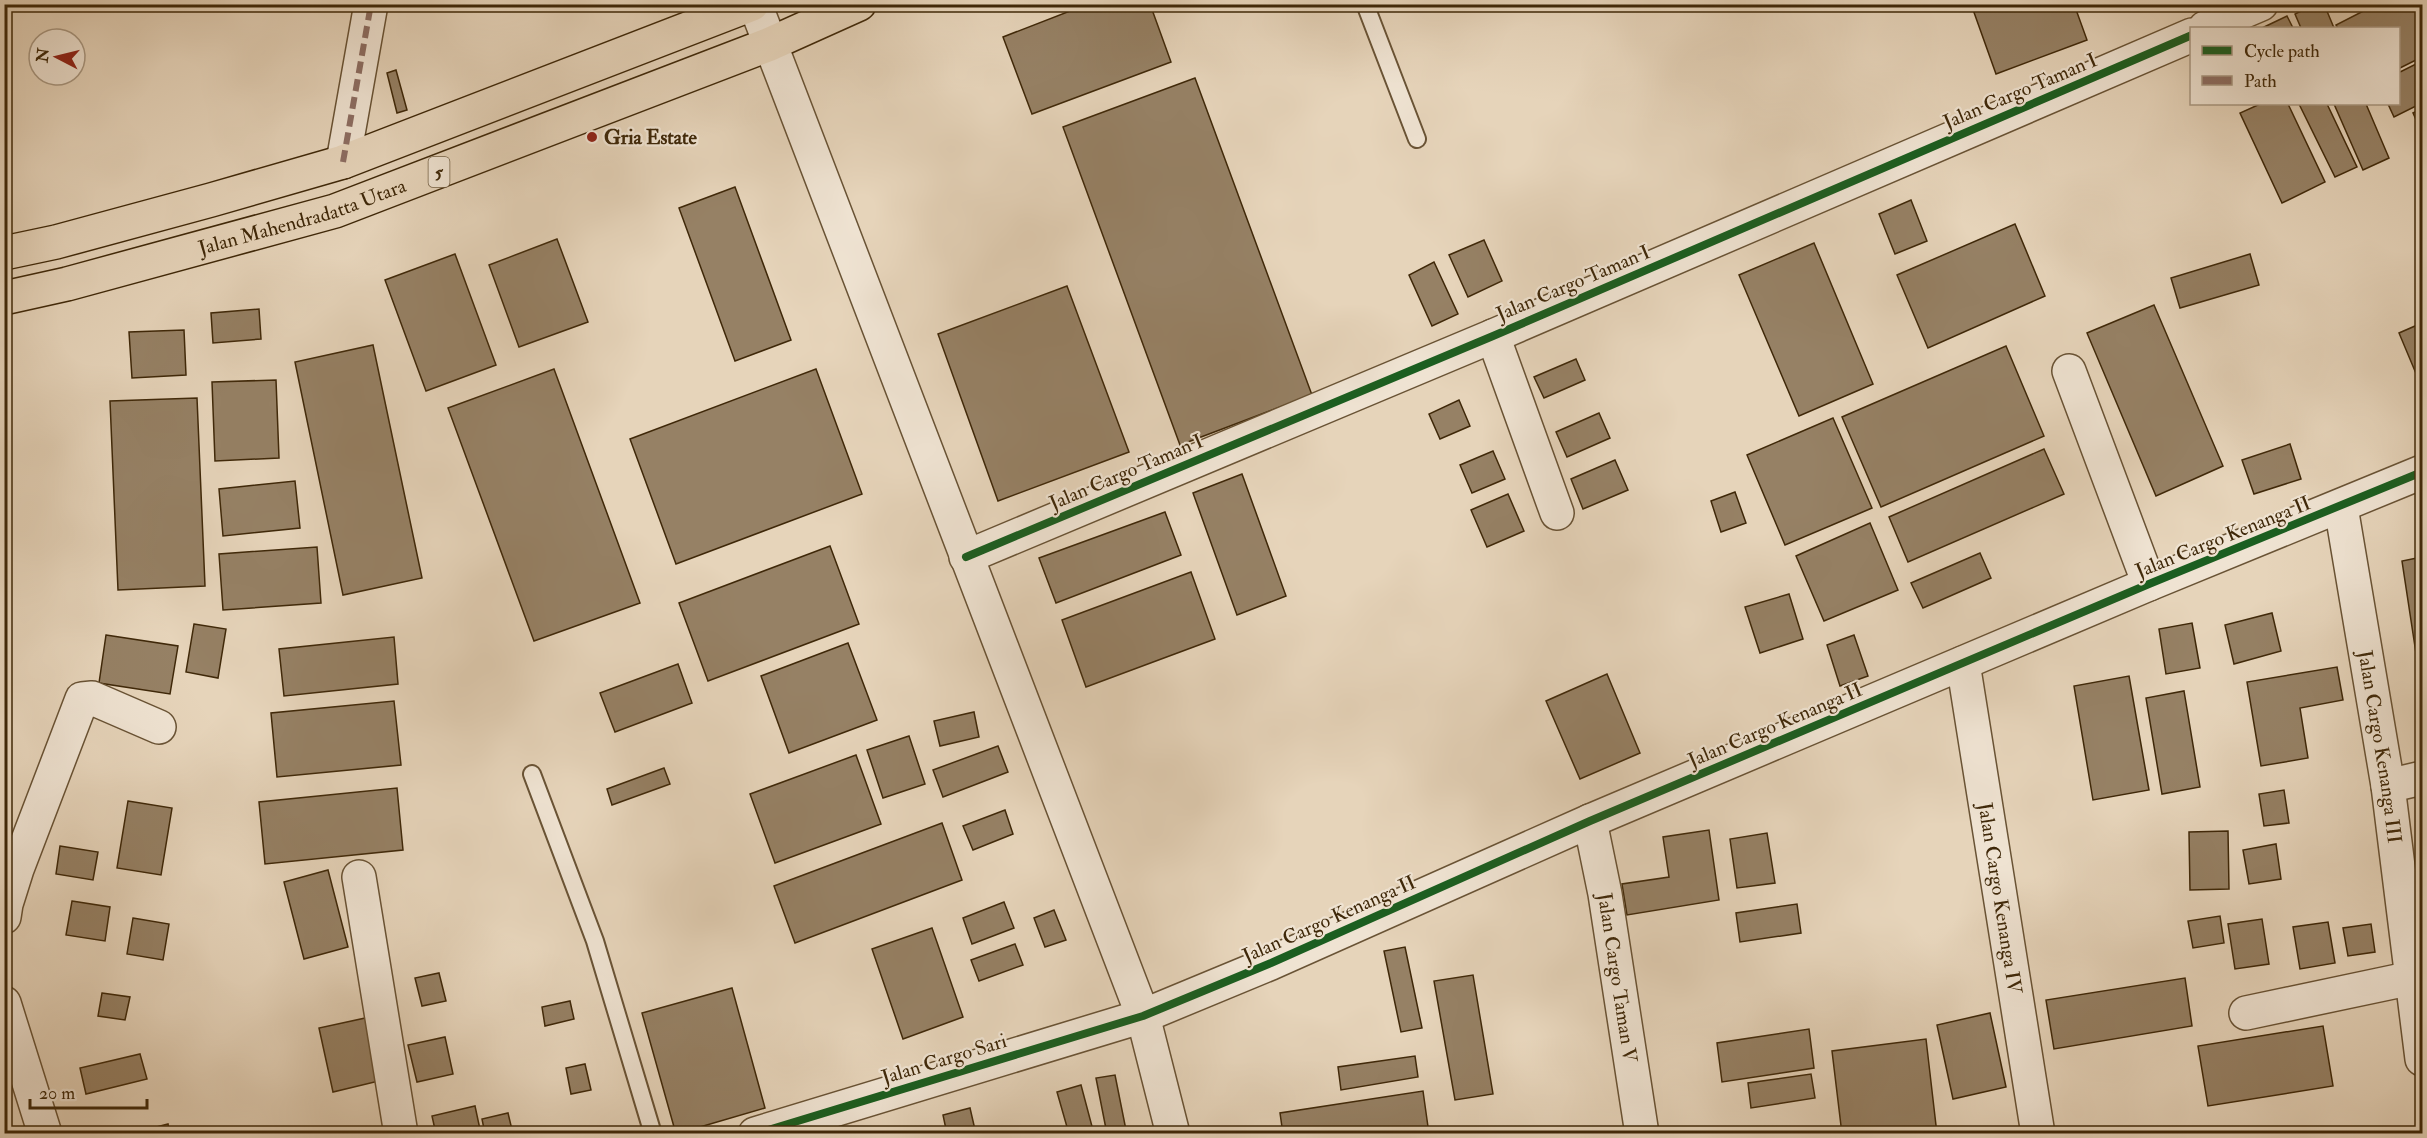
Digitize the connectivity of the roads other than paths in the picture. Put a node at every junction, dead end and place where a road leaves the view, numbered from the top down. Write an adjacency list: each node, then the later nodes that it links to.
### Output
1 (371, 4): 10 (street)
2 (754, 4): 8 (street); 10 (highway, Jalan Mahendradatta Utara / 5)
3 (859, 4): 8 (highway, Jalan Mahendradatta Utara / 5)
4 (1365, 4): 9 (lane)
5 (2261, 4): 6 (street)
6 (2207, 27)
7 (2190, 35): 13 (street, Jalan Cargo Taman I)
8 (770, 44): 12 (highway, Jalan Mahendradatta Utara / 5); 18 (street)
9 (1417, 139)
10 (343, 162): 11 (highway, Jalan Mahendradatta Utara / 5)
11 (4, 253)
12 (4, 298)
13 (1493, 336): 17 (street); 18 (street, Jalan Cargo Taman I)
14 (2069, 371): 19 (street)
15 (2422, 472): 16 (street, Jalan Cargo Kenanga II)
16 (2341, 507): 19 (street, Jalan Cargo Kenanga II); 24 (street, Jalan Cargo Kenanga III)
17 (1557, 513)
18 (966, 557): 31 (street)
19 (2149, 584): 20 (street, Jalan Cargo Kenanga II)
20 (1963, 663): 25 (street, Jalan Cargo Kenanga II); 39 (street, Jalan Cargo Kenanga IV)
21 (159, 727): 27 (street)
22 (532, 774): 35 (lane)
23 (2422, 778): 24 (street)
24 (2388, 786): 28 (street, Jalan Cargo Kenanga III)
25 (1590, 821): 31 (street, Jalan Cargo Kenanga II); 38 (street, Jalan Cargo Taman V)
26 (359, 877): 34 (street)
27 (4, 918)
28 (2412, 978): 30 (street); 32 (street, Jalan Cargo Kenanga III)
29 (4, 1003): 33 (street)
30 (2246, 1013)
31 (1143, 1016): 36 (street, Jalan Cargo Sari); 37 (street)
32 (2422, 1059)
33 (45, 1134)
34 (402, 1134)
35 (653, 1134)
36 (755, 1134)
37 (1173, 1134)
38 (1642, 1134)
39 (2038, 1134)

